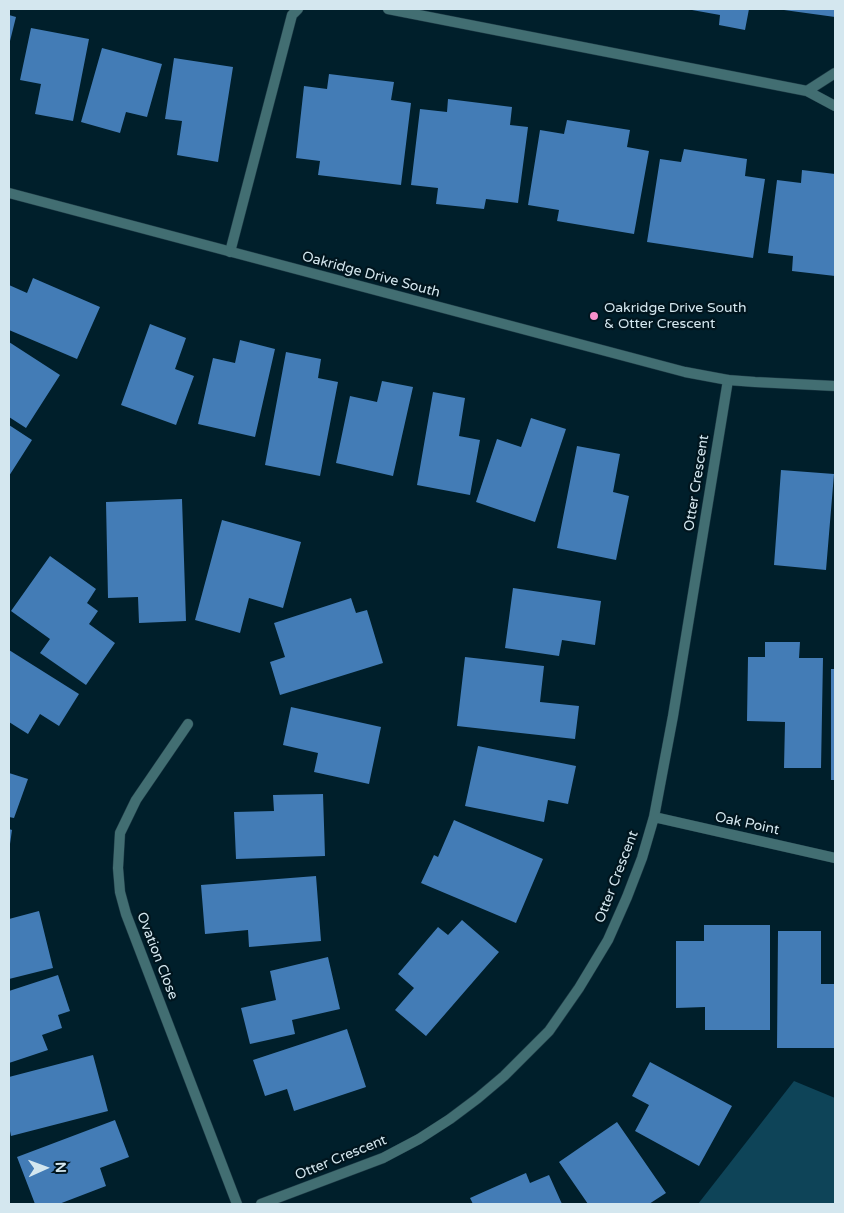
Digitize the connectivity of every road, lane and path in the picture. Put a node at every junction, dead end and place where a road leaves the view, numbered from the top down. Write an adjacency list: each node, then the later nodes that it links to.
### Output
1 (298, 9): 7 (street)
2 (388, 9): 4 (street)
3 (835, 73): 4 (street)
4 (807, 92): 5 (street)
5 (835, 106)
6 (9, 193): 7 (street, Oakridge Drive South)
7 (230, 252): 8 (street, Oakridge Drive South)
8 (728, 380): 9 (street, Oakridge Drive South); 11 (street, Otter Crescent)
9 (835, 386)
10 (188, 724): 13 (street, Ovation Close)
11 (654, 817): 12 (street, Oak Point); 14 (street, Otter Crescent)
12 (835, 858)
13 (238, 1204)
14 (261, 1204)

